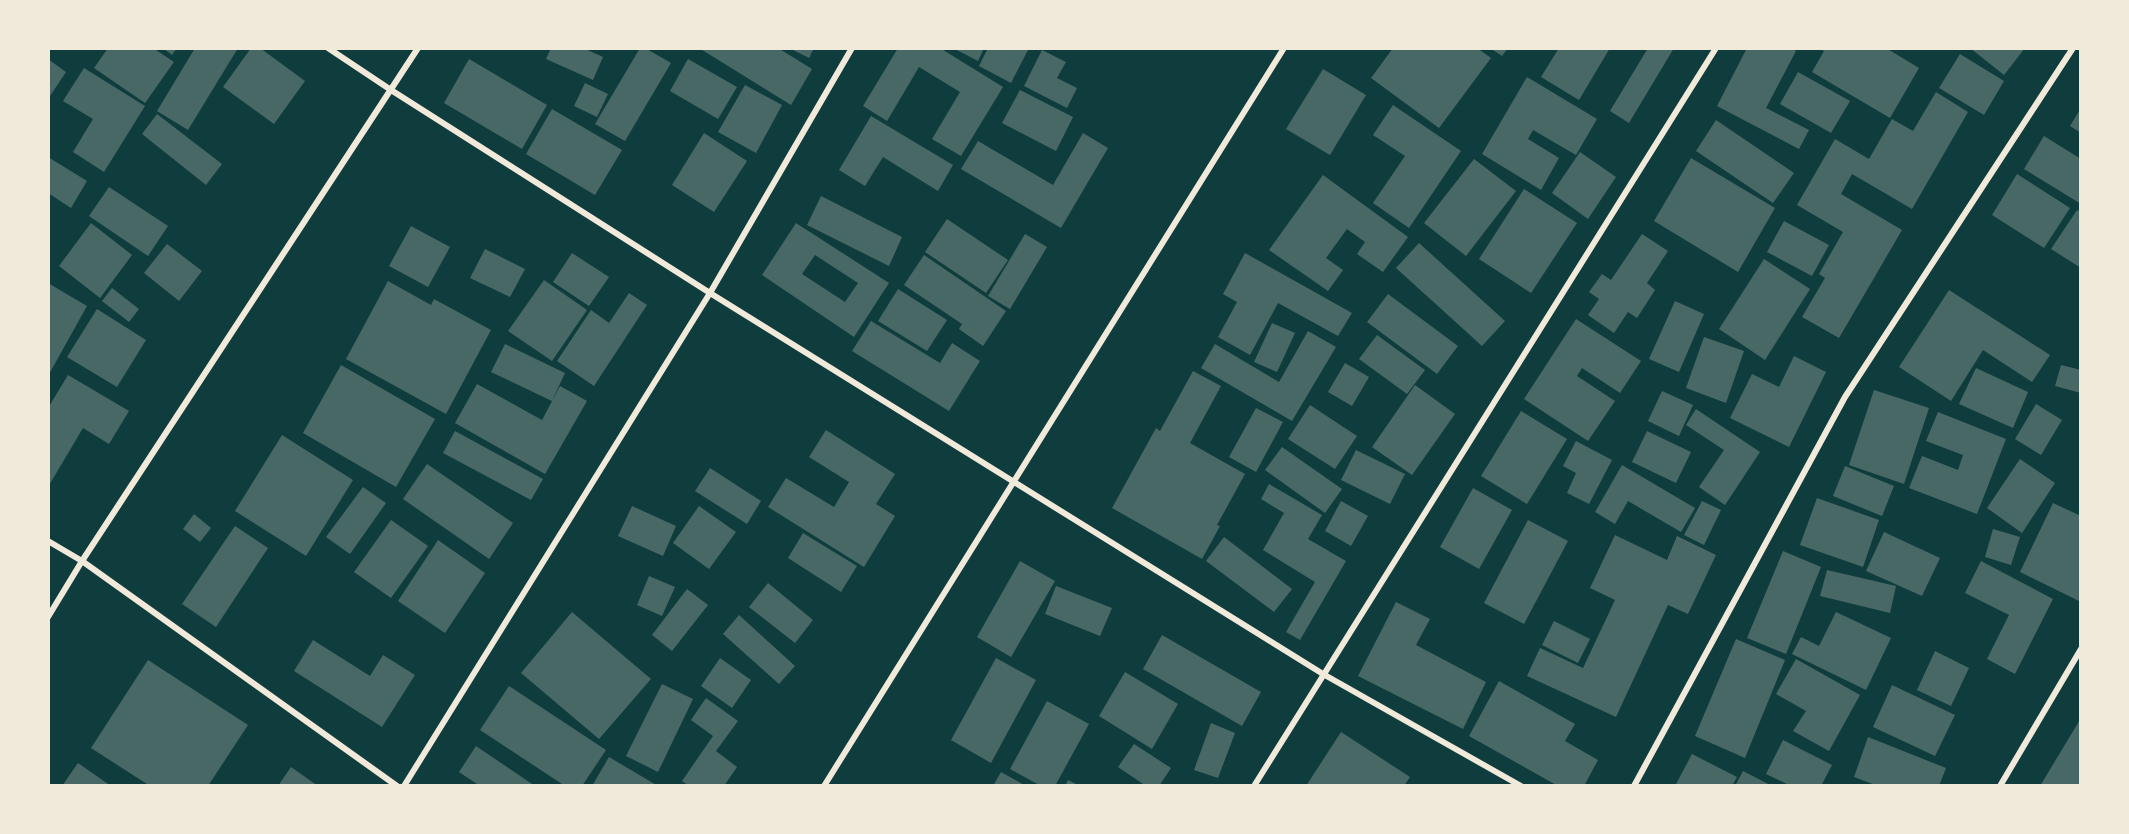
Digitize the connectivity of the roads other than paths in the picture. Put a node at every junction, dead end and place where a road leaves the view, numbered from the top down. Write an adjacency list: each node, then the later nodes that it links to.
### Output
1 (328, 48): 7 (street)
2 (418, 48): 7 (street)
3 (852, 48): 8 (street)
4 (1284, 48): 9 (street)
5 (1716, 48): 14 (street)
6 (2073, 48): 20 (street)
7 (391, 90): 8 (street); 11 (street)
8 (710, 293): 9 (street); 16 (street)
9 (1015, 482): 14 (street); 17 (street)
10 (48, 541): 11 (street)
11 (82, 561): 12 (street); 15 (street)
12 (48, 617)
13 (2081, 650): 21 (street)
14 (1323, 674): 18 (street); 19 (street)
15 (397, 786)
16 (404, 786)
17 (824, 786)
18 (1254, 786)
19 (1521, 786)
20 (1634, 786)
21 (2000, 786)

